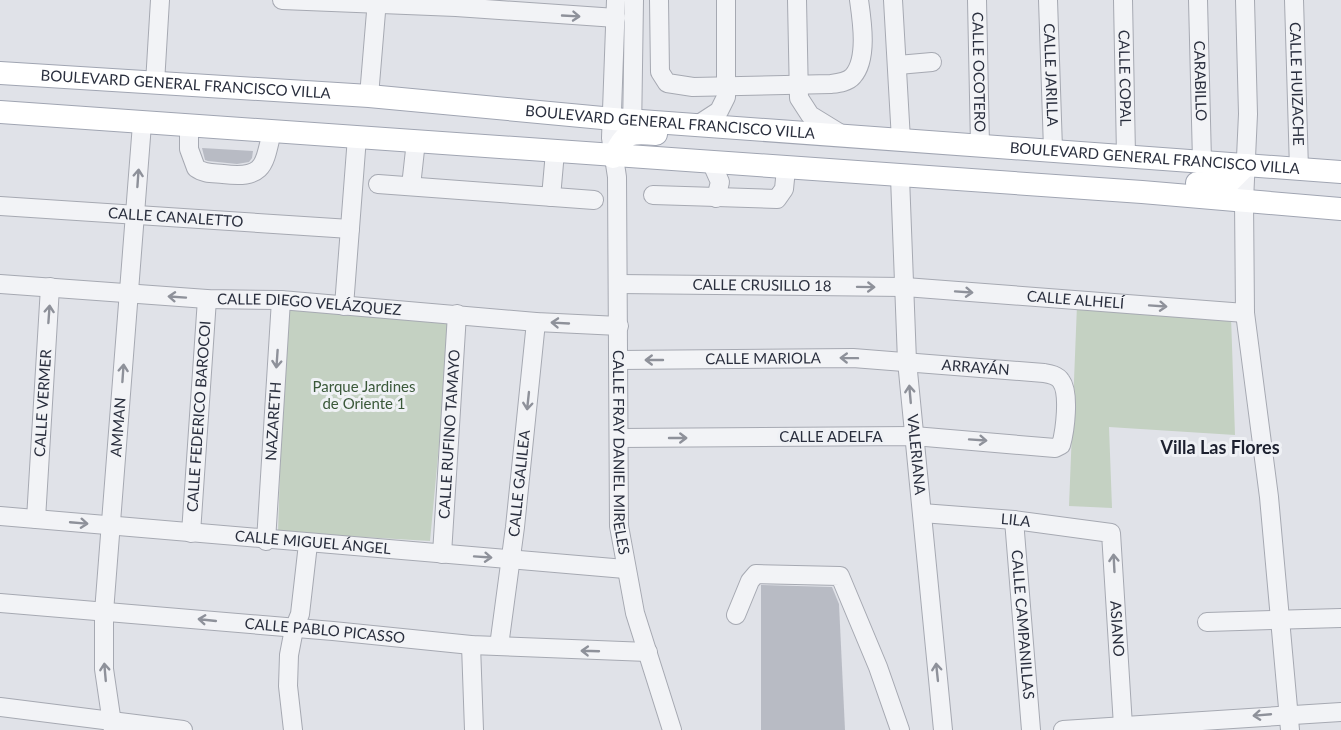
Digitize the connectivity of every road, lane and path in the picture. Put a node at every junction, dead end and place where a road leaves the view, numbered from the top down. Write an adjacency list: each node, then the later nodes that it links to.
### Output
1 (160, 0): 25 (street)
2 (282, 0): 16 (street)
3 (616, 0): 20 (street, CALLE FRAY DANIEL MIRELES)
4 (634, 0): 40 (street, CALLE FRAY DANIEL MIRELES)
5 (659, 0): 27 (street)
6 (726, 0): 27 (street)
7 (797, 0): 26 (street)
8 (859, 0): 26 (street)
9 (893, 0): 22 (street)
10 (977, 0): 41 (street, CALLE OCOTERO)
11 (1048, 0): 42 (street, CALLE JARILLA)
12 (1123, 0): 44 (street, CALLE COPAL)
13 (1198, 0): 45 (street, CARABILLO)
14 (1245, 0): 52 (street)
15 (1294, 0): 47 (street, CALLE HUIZACHE)
16 (302, 1): 17 (street)
17 (377, 2): 18 (street); 28 (street)
18 (456, 4): 19 (street)
19 (529, 7): 20 (street, one-way to 20)
20 (616, 18): 40 (street, CALLE FRAY DANIEL MIRELES)
21 (932, 62): 22 (street)
22 (898, 65): 39 (street)
23 (0, 74): 25 (main road, BOULEVARD GENERAL FRANCISCO VILLA)
24 (0, 80): 40 (street)
25 (155, 83): 28 (main road, BOULEVARD GENERAL FRANCISCO VILLA)
26 (797, 84): 27 (street); 37 (street)
27 (727, 86): 32 (street)
28 (369, 96): 40 (main road, BOULEVARD GENERAL FRANCISCO VILLA)
29 (0, 103): 40 (street)
30 (0, 112): 31 (main road, BOULEVARD GENERAL FRANCISCO VILLA)
31 (142, 124): 33 (main road, BOULEVARD GENERAL FRANCISCO VILLA); 63 (street, AMMAN, one-way to 31)
32 (699, 124): 35 (main road, BOULEVARD GENERAL FRANCISCO VILLA); 40 (main road, BOULEVARD GENERAL FRANCISCO VILLA)
33 (189, 126): 34 (main road, BOULEVARD GENERAL FRANCISCO VILLA); 34 (street)
34 (272, 131): 36 (main road, BOULEVARD GENERAL FRANCISCO VILLA)
35 (775, 134): 37 (main road, BOULEVARD GENERAL FRANCISCO VILLA); 40 (main road); 52 (street)
36 (357, 137): 38 (main road, BOULEVARD GENERAL FRANCISCO VILLA); 64 (street)
37 (845, 137): 39 (main road, BOULEVARD GENERAL FRANCISCO VILLA)
38 (416, 141): 43 (main road, BOULEVARD GENERAL FRANCISCO VILLA); 54 (street)
39 (901, 141): 41 (main road, BOULEVARD GENERAL FRANCISCO VILLA)
40 (621, 142): 43 (main road, BOULEVARD GENERAL FRANCISCO VILLA); 46 (main road, BOULEVARD GENERAL FRANCISCO VILLA); 55 (street); 66 (street, CALLE FRAY DANIEL MIRELES)
41 (980, 145): 42 (main road, BOULEVARD GENERAL FRANCISCO VILLA)
42 (1053, 149): 44 (main road, BOULEVARD GENERAL FRANCISCO VILLA)
43 (555, 152): 57 (street)
44 (1126, 155): 45 (main road, BOULEVARD GENERAL FRANCISCO VILLA)
45 (1202, 161): 52 (main road, BOULEVARD GENERAL FRANCISCO VILLA)
46 (712, 164): 48 (main road, BOULEVARD GENERAL FRANCISCO VILLA); 58 (street)
47 (1299, 169): 49 (main road, BOULEVARD GENERAL FRANCISCO VILLA); 52 (main road, BOULEVARD GENERAL FRANCISCO VILLA)
48 (786, 170): 50 (main road, BOULEVARD GENERAL FRANCISCO VILLA); 58 (street)
49 (1341, 172)
50 (900, 177): 55 (main road, BOULEVARD GENERAL FRANCISCO VILLA); 68 (street, VALERIANA)
51 (1341, 178): 52 (street)
52 (1245, 180): 55 (main road, BOULEVARD GENERAL FRANCISCO VILLA); 60 (street); 62 (main road, BOULEVARD GENERAL FRANCISCO VILLA); 73 (street)
53 (378, 183): 54 (street)
54 (411, 186): 57 (street)
55 (1150, 188)
56 (653, 195): 58 (street)
57 (551, 197): 59 (street)
58 (716, 198)
59 (594, 200)
60 (1341, 200)
61 (0, 206): 63 (street, CALLE CANALETTO)
62 (1341, 209)
63 (135, 217): 64 (street, CALLE CANALETTO); 69 (street, AMMAN)
64 (350, 229): 72 (street)
65 (0, 284): 67 (street, CALLE DIEGO VELÁZQUEZ)
66 (618, 284): 68 (street, CALLE CRUSILLO 18, one-way to 68); 76 (street, CALLE FRAY DANIEL MIRELES)
67 (50, 287): 69 (street, CALLE DIEGO VELÁZQUEZ); 84 (street, CALLE VERMER, one-way to 67)
68 (905, 287): 73 (street, CALLE ALHELÍ, one-way to 73); 78 (street, VALERIANA)
69 (129, 294): 70 (street, CALLE DIEGO VELÁZQUEZ, one-way to 69); 86 (street, AMMAN, one-way to 69)
70 (207, 299): 71 (street, CALLE DIEGO VELÁZQUEZ); 87 (street, CALLE FEDERICO BAROCOI)
71 (281, 300): 72 (street, CALLE DIEGO VELÁZQUEZ); 89 (street, NAZARETH, one-way to 89)
72 (344, 306): 74 (street, CALLE DIEGO VELÁZQUEZ)
73 (1245, 313): 98 (street)
74 (457, 314): 75 (street, CALLE DIEGO VELÁZQUEZ); 91 (street, CALLE RUFINO TAMAYO)
75 (536, 322): 76 (street, CALLE DIEGO VELÁZQUEZ, one-way to 75); 92 (street, CALLE GALILEA, one-way to 92)
76 (619, 326): 77 (street, CALLE FRAY DANIEL MIRELES)
77 (620, 360): 78 (street, CALLE MARIOLA, one-way to 77); 80 (street, CALLE FRAY DANIEL MIRELES)
78 (907, 361): 79 (street, VALERIANA, one-way to 78); 81 (street, ARRAYÁN)
79 (914, 436): 80 (street, CALLE ADELFA, one-way to 79); 81 (street, CALLE ADELFA, one-way to 81); 82 (street, VALERIANA)
80 (620, 438): 93 (street, CALLE FRAY DANIEL MIRELES)
81 (1042, 445)
82 (922, 513): 85 (street, LILA); 114 (street, VALERIANA, one-way to 82)
83 (0, 516): 84 (street, CALLE MIGUEL ÁNGEL)
84 (36, 519): 86 (street, CALLE MIGUEL ÁNGEL, one-way to 86)
85 (1014, 520): 88 (street, LILA); 115 (street, CALLE CAMPANILLAS)
86 (111, 525): 87 (street, CALLE MIGUEL ÁNGEL); 95 (street, AMMAN)
87 (191, 533): 89 (street, CALLE MIGUEL ÁNGEL)
88 (1111, 533): 108 (street, ASIANO, one-way to 88)
89 (266, 541): 90 (street, CALLE MIGUEL ÁNGEL)
90 (308, 544): 91 (street, CALLE MIGUEL ÁNGEL); 100 (street)
91 (442, 554): 92 (street, CALLE MIGUEL ÁNGEL, one-way to 92)
92 (511, 559): 93 (street, CALLE MIGUEL ÁNGEL); 102 (street, CALLE GALILEA)
93 (625, 569): 103 (street, CALLE FRAY DANIEL MIRELES)
94 (0, 603): 95 (street, CALLE PABLO PICASSO)
95 (104, 612): 100 (street, CALLE PABLO PICASSO, one-way to 95); 107 (street, AMMAN, one-way to 95)
96 (736, 615): 113 (street)
97 (1341, 618): 98 (street)
98 (1281, 619): 99 (street); 106 (street)
99 (1207, 622)
100 (294, 629): 101 (street, CALLE PABLO PICASSO); 110 (street)
101 (471, 645): 102 (street, CALLE PABLO PICASSO); 111 (street)
102 (499, 646): 103 (street, CALLE PABLO PICASSO, one-way to 102)
103 (648, 652): 112 (street, CALLE FRAY DANIEL MIRELES)
104 (0, 707): 107 (street)
105 (1341, 712): 106 (street)
106 (1289, 722): 108 (street, one-way to 108)
107 (112, 725): 109 (street)
108 (1123, 726): 116 (street)
109 (183, 730)
110 (293, 730)
111 (474, 730)
112 (672, 730)
113 (900, 730)
114 (943, 730)
115 (1031, 730)
116 (1063, 730)

